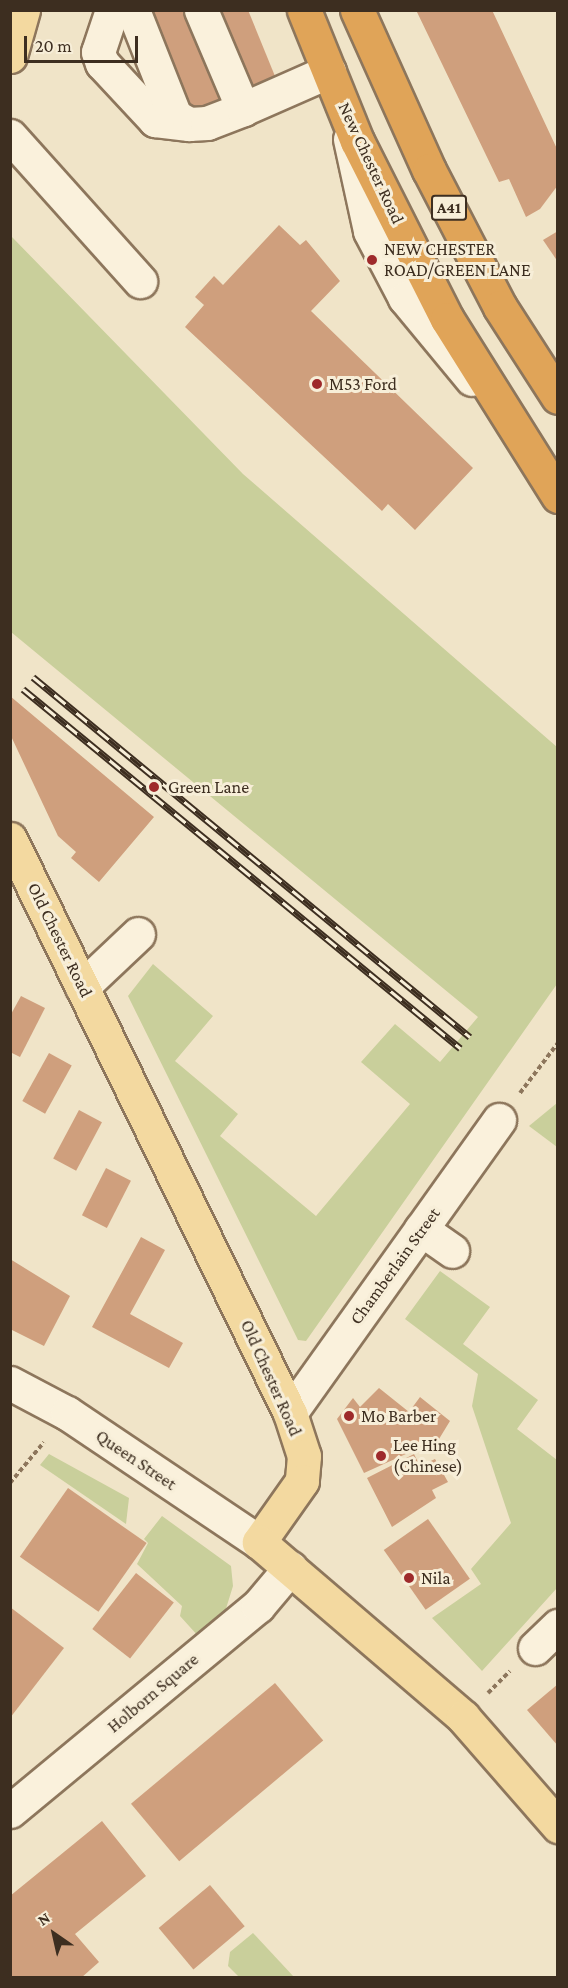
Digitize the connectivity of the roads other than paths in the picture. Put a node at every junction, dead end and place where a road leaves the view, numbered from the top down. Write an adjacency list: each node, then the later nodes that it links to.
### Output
1 (23, 10): 7 (main road)
2 (112, 10): 10 (street)
3 (133, 10): 10 (street)
4 (201, 10): 9 (street)
5 (304, 10): 8 (highway, New Chester Road)
6 (357, 10): 13 (highway, A41)
7 (10, 56)
8 (329, 71): 9 (street); 14 (highway, New Chester Road)
9 (243, 109): 10 (street)
10 (189, 124)
11 (10, 136): 12 (street)
12 (140, 281)
13 (558, 397)
14 (558, 496)
15 (10, 839): 17 (main road, Old Chester Road)
16 (138, 934): 17 (street)
17 (82, 987): 22 (main road, Old Chester Road)
18 (499, 1120): 19 (street, Chamberlain Street)
19 (422, 1229): 20 (street); 22 (street, Chamberlain Street)
20 (453, 1251)
21 (10, 1383): 23 (street, Queen Street)
22 (290, 1413): 23 (main road, Old Chester Road)
23 (259, 1542): 24 (main road)
24 (290, 1568): 25 (street, Holborn Square); 26 (main road)
25 (10, 1811)
26 (558, 1826)

